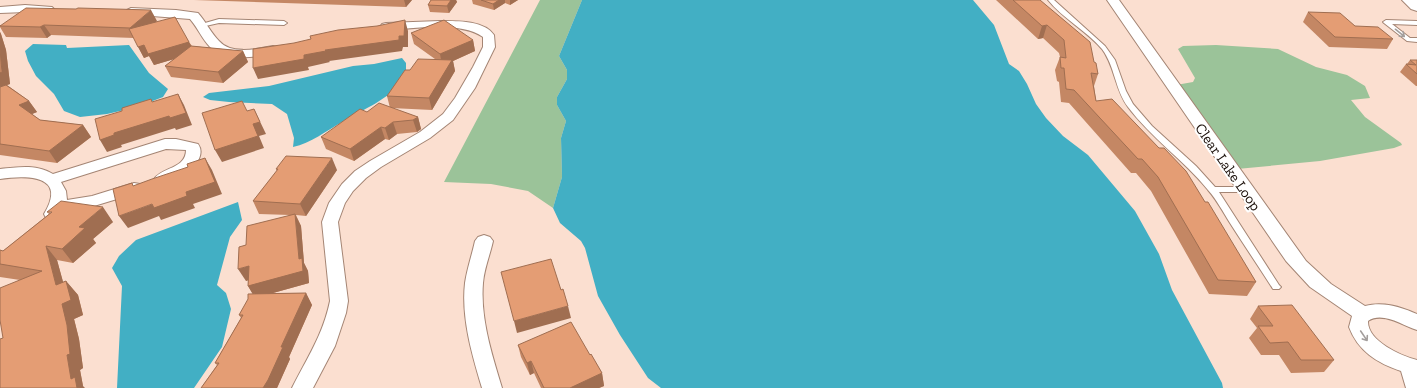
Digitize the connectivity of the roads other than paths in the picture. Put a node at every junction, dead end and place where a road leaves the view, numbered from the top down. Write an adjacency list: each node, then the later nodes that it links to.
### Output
1 (1051, 0): 17 (lane)
2 (1113, 0): 16 (street, Clear Lake Loop)
3 (1410, 0): 4 (main road)
4 (1417, 6)
5 (0, 10): 6 (street)
6 (65, 10)
7 (120, 12): 10 (street)
8 (284, 23): 10 (lane)
9 (1417, 23): 12 (lane, one-way to 12)
10 (202, 25): 13 (street)
11 (375, 28): 25 (street)
12 (1417, 40)
13 (286, 48)
14 (0, 174): 15 (street)
15 (52, 180): 18 (street); 18 (street)
16 (1244, 189): 17 (lane); 22 (street, Clear Lake Loop)
17 (1213, 190): 21 (lane)
18 (56, 207): 19 (street)
19 (41, 226)
20 (484, 241): 26 (street)
21 (1276, 286)
22 (1363, 314): 23 (street); 24 (street, one-way to 24)
23 (1417, 323)
24 (1413, 367): 27 (street)
25 (302, 388)
26 (492, 388)
27 (1416, 388)

